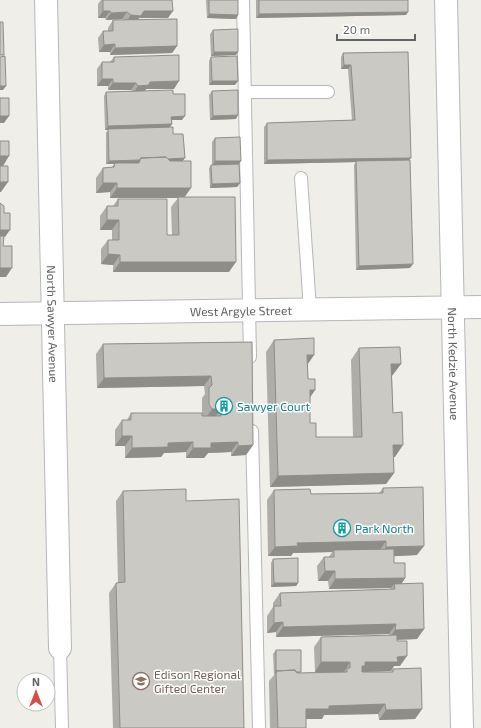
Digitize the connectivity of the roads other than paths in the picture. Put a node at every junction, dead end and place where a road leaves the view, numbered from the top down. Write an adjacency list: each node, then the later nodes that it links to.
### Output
1 (46, 0): 11 (street, North Sawyer Avenue)
2 (243, 0): 4 (lane)
3 (446, 0): 7 (street, North Kedzie Avenue)
4 (245, 92): 5 (lane); 10 (lane)
5 (328, 92)
6 (301, 178): 9 (lane)
7 (453, 307): 8 (street, West Argyle Street); 9 (street, West Argyle Street); 18 (street, North Kedzie Avenue)
8 (481, 307)
9 (310, 309): 10 (street, West Argyle Street)
10 (248, 310): 11 (street, West Argyle Street); 13 (lane)
11 (53, 313): 12 (street, West Argyle Street); 15 (street, North Sawyer Avenue)
12 (0, 314)
13 (250, 367)
14 (251, 422): 17 (lane)
15 (60, 648): 16 (lane)
16 (62, 728)
17 (259, 728)
18 (462, 728)

